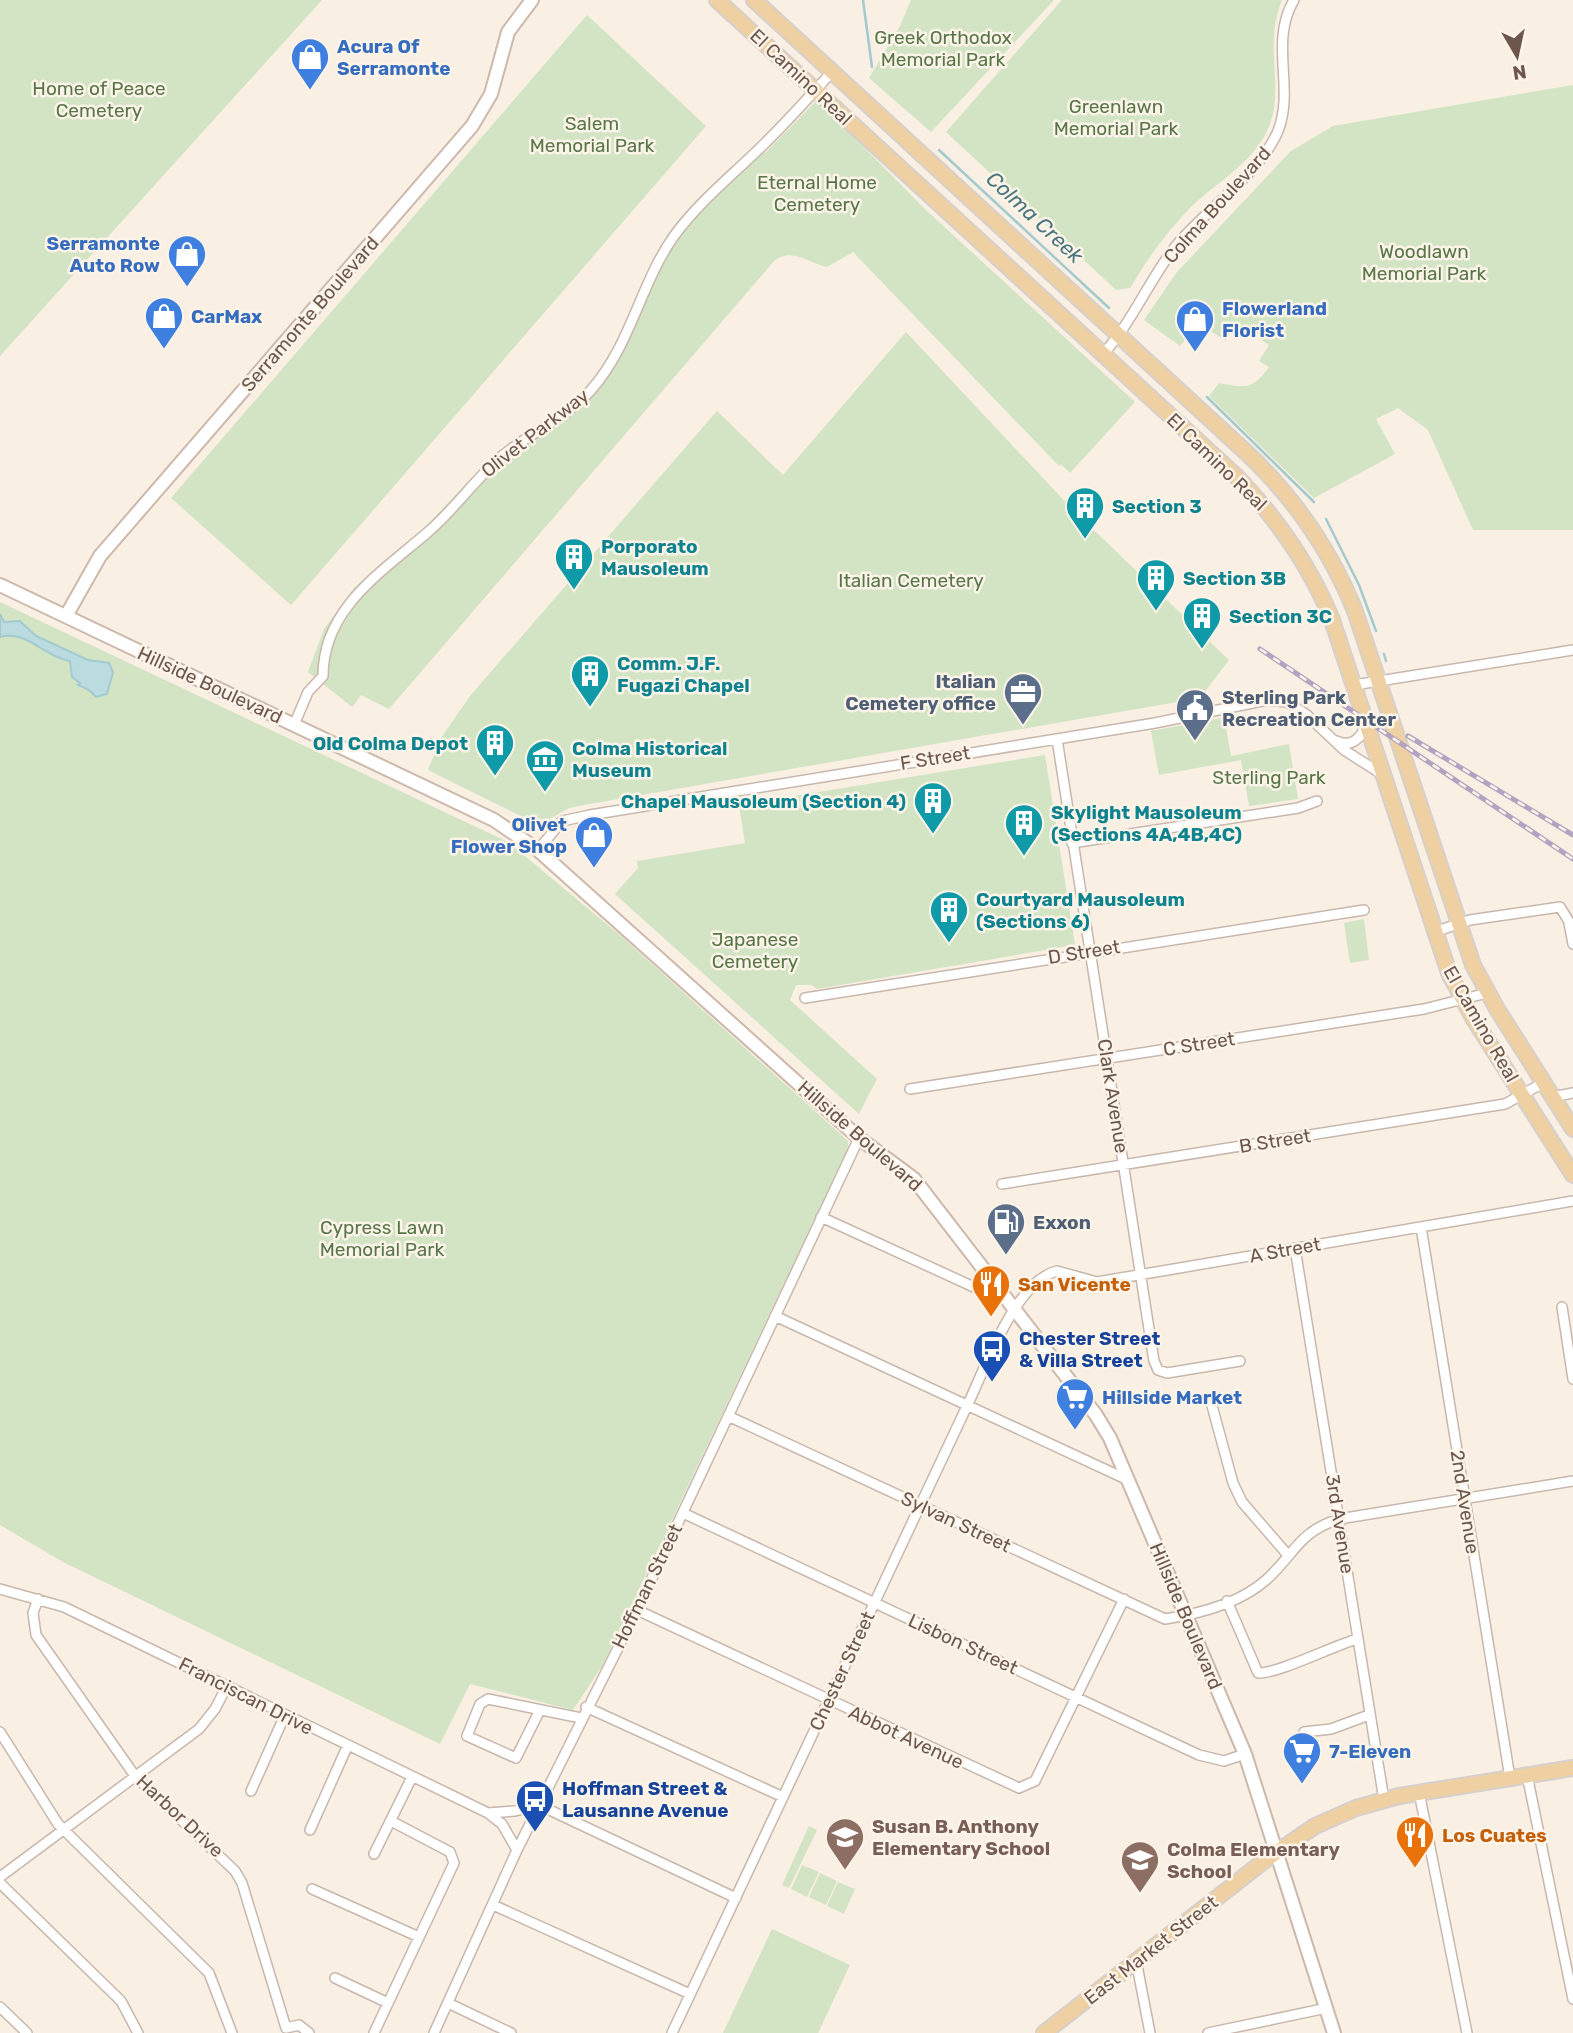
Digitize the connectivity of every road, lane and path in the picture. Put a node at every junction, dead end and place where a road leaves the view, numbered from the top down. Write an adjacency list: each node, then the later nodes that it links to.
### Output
1 (533, 0): 10 (main road, Serramonte Boulevard)
2 (717, 0): 6 (main road, El Camino Real)
3 (754, 0): 5 (main road, El Camino Real)
4 (1294, 0): 7 (street, Colma Boulevard)
5 (832, 72): 6 (street, Olivet Parkway); 7 (main road, El Camino Real)
6 (816, 90): 8 (main road, El Camino Real); 15 (street, Olivet Parkway)
7 (1120, 336): 8 (street, Colma Boulevard); 12 (main road, El Camino Real)
8 (1103, 354): 13 (main road, El Camino Real)
9 (0, 585): 10 (main road, Hillside Boulevard)
10 (66, 617): 15 (main road, Hillside Boulevard)
11 (1573, 650): 12 (street)
12 (1379, 681): 13 (street); 23 (main road, El Camino Real)
13 (1354, 685): 14 (main road, El Camino Real)
14 (1366, 723): 17 (street); 18 (main road, El Camino Real)
15 (294, 724): 21 (main road, Hillside Boulevard)
16 (1057, 739): 17 (street, F Street); 20 (street, Clark Avenue); 21 (street, F Street)
17 (1333, 739): 18 (street, F Street)
18 (1384, 776): 25 (main road, El Camino Real)
19 (1317, 801): 20 (street)
20 (1072, 843): 27 (street, Clark Avenue)
21 (538, 850): 38 (main road, Hillside Boulevard)
22 (1364, 910): 27 (street, D Street)
23 (1457, 924): 24 (street); 25 (street); 28 (main road, El Camino Real)
24 (1571, 925): 26 (street)
25 (1434, 932): 30 (main road, El Camino Real)
26 (1573, 944)
27 (1090, 951): 29 (street, D Street); 31 (street, Clark Avenue)
28 (1487, 993): 30 (street, C Street); 32 (main road, El Camino Real)
29 (805, 998)
30 (1463, 1000): 31 (street, C Street); 35 (main road, El Camino Real)
31 (1107, 1058): 33 (street, C Street); 39 (street, Clark Avenue)
32 (1544, 1083): 35 (street, B Street); 36 (main road, El Camino Real)
33 (910, 1089)
34 (1573, 1093): 36 (street)
35 (1522, 1095): 39 (street, B Street); 40 (main road, El Camino Real)
36 (1552, 1097): 37 (main road, El Camino Real)
37 (1573, 1129)
38 (859, 1138): 43 (street, Hoffman Street); 47 (main road, Hillside Boulevard)
39 (1124, 1166): 41 (street, B Street); 46 (street, Clark Avenue)
40 (1573, 1175)
41 (1002, 1184)
42 (1573, 1200): 44 (street, A Street)
43 (821, 1217): 47 (street); 50 (street, Hoffman Street)
44 (1421, 1227): 45 (street, A Street); 58 (street, 2nd Avenue)
45 (1295, 1248): 46 (street, A Street); 61 (street, 3rd Avenue)
46 (1140, 1275): 49 (street, A Street); 51 (street, Clark Avenue)
47 (1005, 1297): 49 (main road, Hillside Boulevard)
48 (1562, 1307): 52 (street)
49 (1014, 1309): 54 (street, Chester Street); 56 (main road, Hillside Boulevard)
50 (775, 1316): 54 (street); 55 (street, Hoffman Street)
51 (1240, 1361)
52 (1573, 1379)
53 (1211, 1402): 62 (street)
54 (967, 1406): 56 (street); 59 (street, Chester Street)
55 (728, 1416): 59 (street, Sylvan Street); 60 (street, Hoffman Street)
56 (1128, 1480): 69 (main road, Hillside Boulevard)
57 (1573, 1481): 58 (street)
58 (1465, 1498): 61 (street); 87 (street, 2nd Avenue)
59 (920, 1505): 65 (street, Sylvan Street); 67 (street, Chester Street)
60 (683, 1513): 67 (street, Lisbon Street); 68 (street, Hoffman Street)
61 (1339, 1519): 62 (street); 70 (street, 3rd Avenue)
62 (1287, 1554): 66 (street)
63 (0, 1589): 64 (street, Franciscan Drive)
64 (38, 1599): 71 (street, Franciscan Drive); 85 (street, Harbor Drive)
65 (1124, 1599): 69 (street, Sylvan Street); 72 (street)
66 (1227, 1601): 69 (street); 70 (street)
67 (874, 1603): 72 (street, Lisbon Street); 73 (street, Chester Street)
68 (637, 1610): 73 (street, Abbot Avenue); 74 (street, Hoffman Street)
69 (1186, 1616): 82 (main road, Hillside Boulevard)
70 (1357, 1639): 77 (street, 3rd Avenue)
71 (228, 1686): 76 (street, Franciscan Drive); 85 (street)
72 (1076, 1698): 73 (street, Abbot Avenue); 82 (street, Lisbon Street)
73 (829, 1700): 90 (street, Chester Street)
74 (586, 1707): 78 (street, Hoffman Street); 90 (street)
75 (540, 1710): 75 (street); 78 (street)
76 (285, 1715): 81 (street, Franciscan Drive); 88 (street)
77 (1369, 1715): 80 (street); 91 (street, 3rd Avenue)
78 (581, 1718): 92 (street, Hoffman Street)
79 (0, 1732): 96 (street)
80 (1304, 1732)
81 (347, 1746): 86 (street, Franciscan Drive); 95 (street)
82 (1245, 1754): 98 (main road, Hillside Boulevard)
83 (1573, 1768): 84 (main road, East Market Street)
84 (1527, 1775): 87 (main road, East Market Street); 109 (street)
85 (135, 1776): 96 (street); 114 (street, Harbor Drive)
86 (412, 1777): 93 (street, Franciscan Drive); 94 (street)
87 (1510, 1778): 89 (main road, East Market Street)
88 (251, 1791)
89 (1419, 1792): 91 (main road, East Market Street); 127 (street)
90 (783, 1797): 103 (street, Chester Street)
91 (1384, 1800): 98 (main road, East Market Street)
92 (539, 1805): 93 (street); 97 (street, Hoffman Street); 103 (street)
93 (488, 1813): 97 (street, Franciscan Drive)
94 (391, 1821): 99 (street); 105 (street)
95 (310, 1829)
96 (63, 1830): 100 (street); 117 (street)
97 (517, 1850): 104 (street, Hoffman Street)
98 (1278, 1851): 106 (main road, East Market Street); 113 (main road, Hillside Boulevard)
99 (374, 1854)
100 (0, 1877)
101 (0, 1883): 116 (street)
102 (312, 1889): 105 (street)
103 (736, 1898): 108 (street, Chester Street)
104 (494, 1905): 108 (street); 111 (street, Hoffman Street)
105 (419, 1937): 110 (street)
106 (1136, 1960): 123 (main road, East Market Street); 124 (street)
107 (335, 1978): 110 (street)
108 (690, 1994): 122 (street, Chester Street)
109 (1573, 1999)
110 (388, 2003): 119 (street)
111 (448, 2003): 120 (street, Hoffman Street); 121 (street)
112 (0, 2007): 115 (street)
113 (1327, 2008): 125 (street); 126 (main road, Hillside Boulevard)
114 (286, 2030): 118 (street, Harbor Drive)
115 (27, 2033)
116 (138, 2033)
117 (232, 2033)
118 (310, 2033)
119 (374, 2033)
120 (434, 2033)
121 (511, 2033)
122 (672, 2033)
123 (1044, 2033)
124 (1150, 2033)
125 (1208, 2033)
126 (1334, 2033)
127 (1467, 2033)

